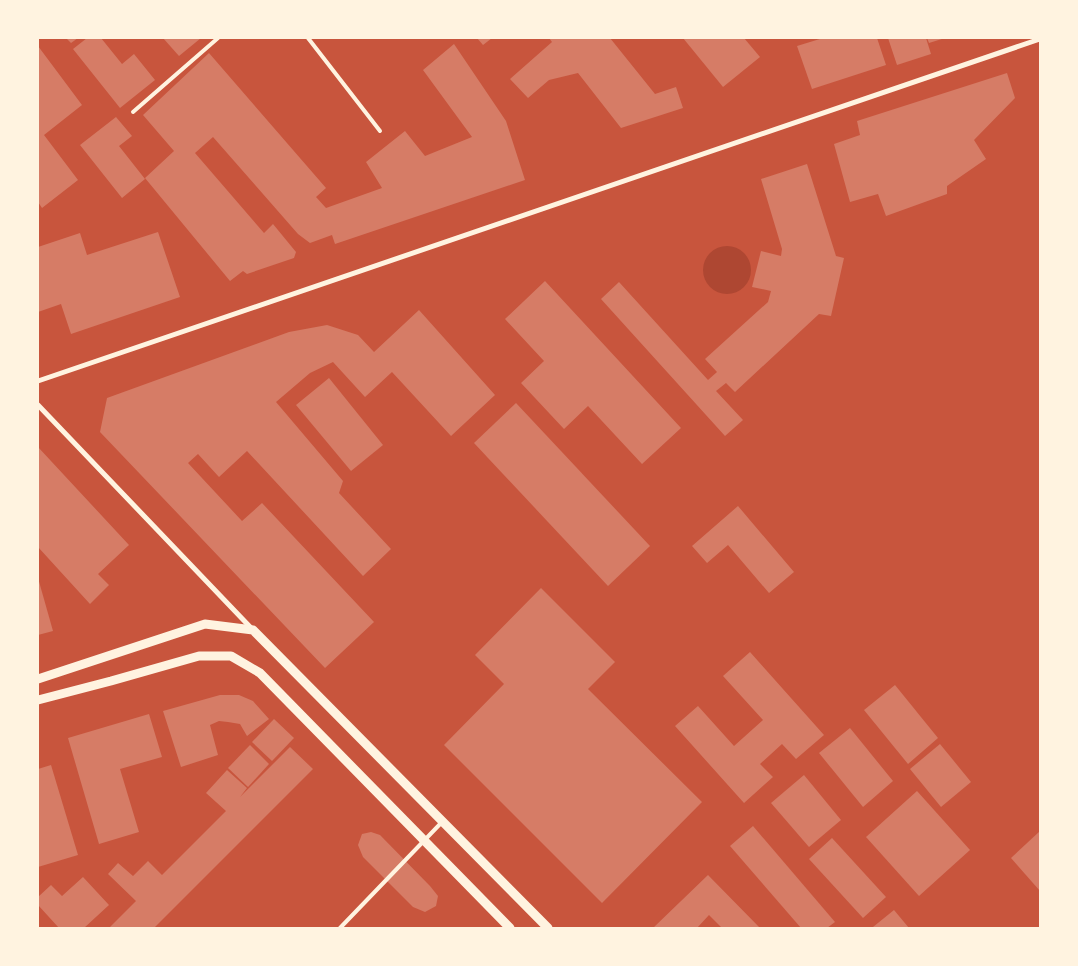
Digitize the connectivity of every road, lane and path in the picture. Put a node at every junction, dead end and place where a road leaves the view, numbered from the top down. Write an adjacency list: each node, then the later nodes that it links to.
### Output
1 (218, 38): 4 (lane)
2 (308, 38): 5 (lane)
3 (1040, 39): 6 (street)
4 (132, 112)
5 (380, 131)
6 (38, 381)
7 (38, 405): 8 (street)
8 (253, 630): 9 (street); 11 (street)
9 (38, 679)
10 (38, 700): 12 (street)
11 (442, 822): 12 (lane); 15 (street)
12 (424, 841): 13 (lane); 14 (street)
13 (340, 928)
14 (510, 928)
15 (548, 928)

